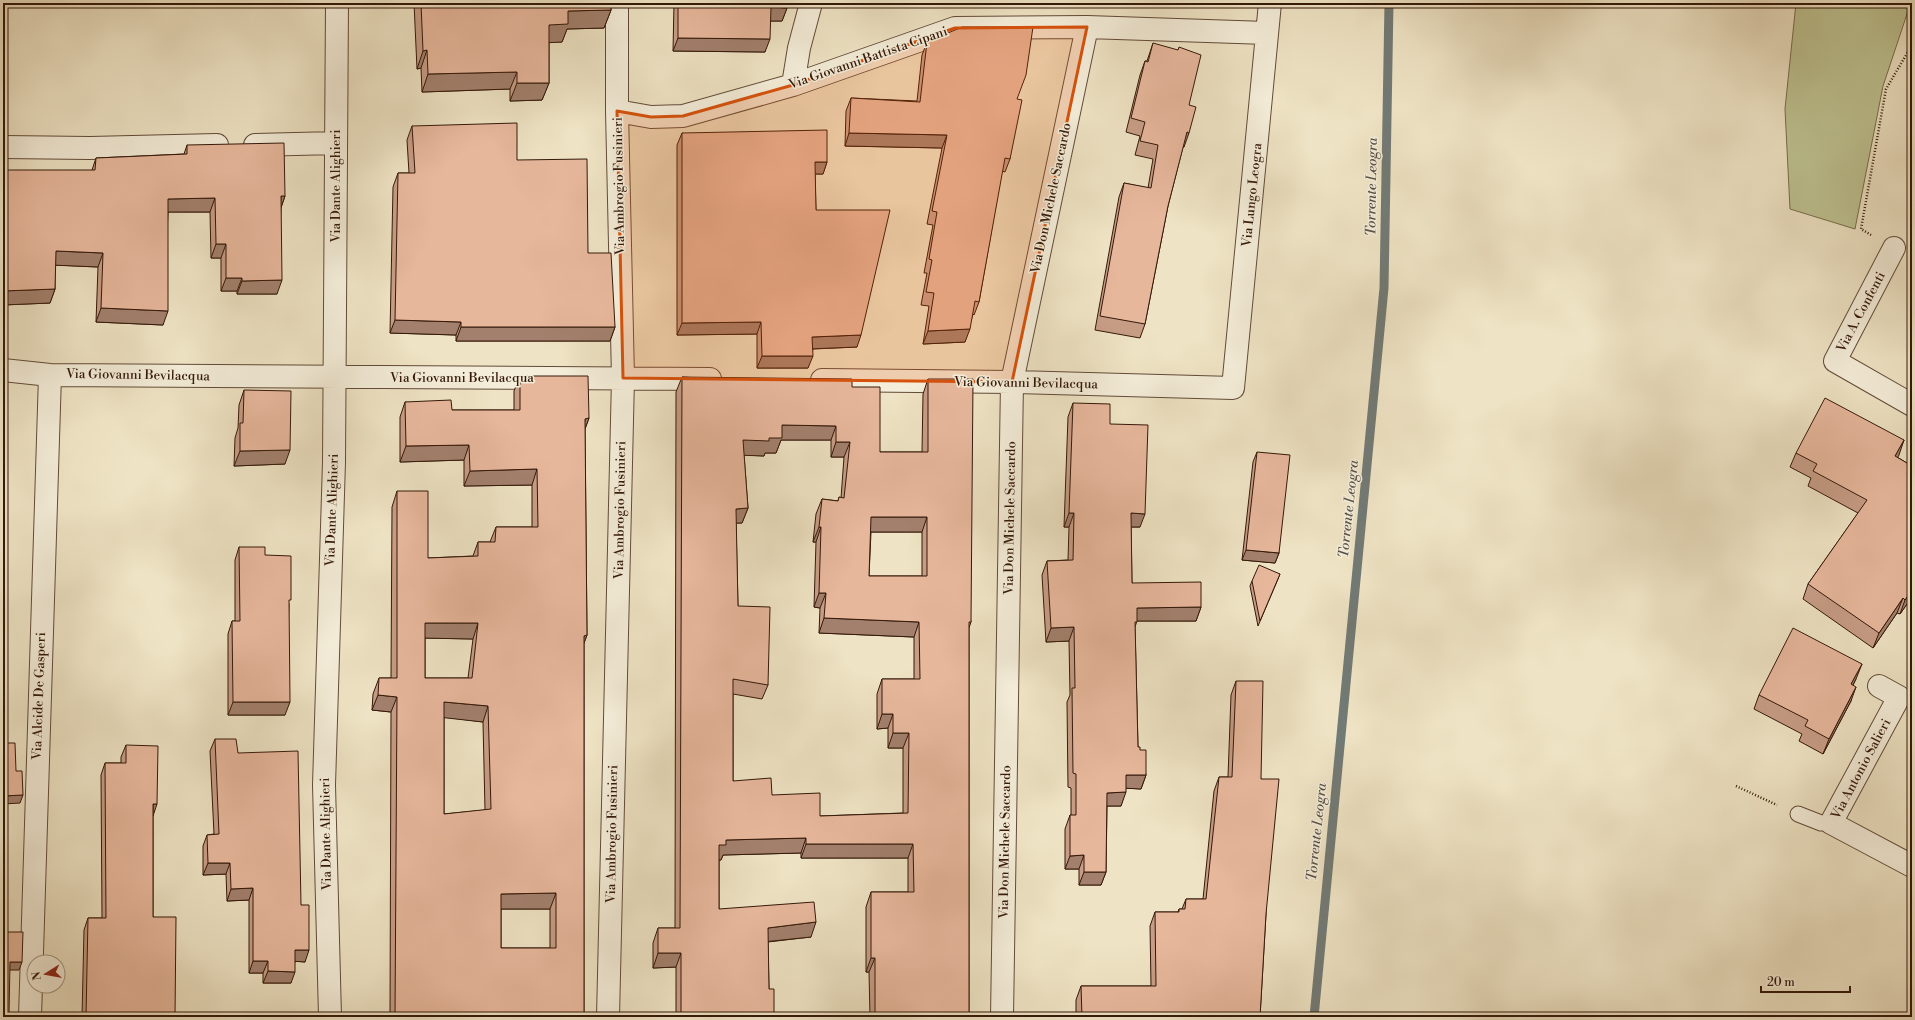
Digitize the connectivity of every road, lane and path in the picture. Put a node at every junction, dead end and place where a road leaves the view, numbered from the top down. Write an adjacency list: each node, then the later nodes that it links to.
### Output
1 (337, 3): 10 (street, Via Dante Alighieri)
2 (617, 3): 9 (street, Via Ambrogio Fusinieri)
3 (810, 3): 8 (street)
4 (1270, 3): 6 (street, Via Lungo Leogra)
5 (1087, 27): 6 (street, Via Giovanni Battista Cipani); 8 (street, Via Giovanni Battista Cipani); 19 (street, Via Don Michele Saccardo)
6 (1267, 33): 20 (street, Via Lungo Leogra)
7 (1912, 45): 12 (path)
8 (793, 85): 9 (street, Via Giovanni Battista Cipani)
9 (617, 110): 16 (street, Via Ambrogio Fusinieri)
10 (336, 143): 11 (street); 15 (street, Via Dante Alighieri)
11 (3, 147)
12 (1894, 248): 21 (street, Via A. Confenti)
13 (3, 370): 14 (street, Via Giovanni Bevilacqua)
14 (50, 375): 15 (street, Via Giovanni Bevilacqua); 27 (street, Via Alcide De Gasperi)
15 (334, 377): 16 (street, Via Giovanni Bevilacqua); 28 (street, Via Dante Alighieri)
16 (623, 378): 17 (street, Via Giovanni Bevilacqua); 29 (street, Via Ambrogio Fusinieri)
17 (734, 379)
18 (805, 380): 19 (street, Via Giovanni Bevilacqua)
19 (1012, 382): 20 (street, Via Giovanni Bevilacqua); 30 (street, Via Don Michele Saccardo)
20 (1233, 388)
21 (1912, 405)
22 (1879, 686): 25 (street, Via Antonio Salieri)
23 (1736, 786): 24 (path)
24 (1798, 814): 25 (lane)
25 (1831, 823): 26 (street, Via Antonio Salieri)
26 (1912, 866)
27 (30, 1017)
28 (330, 1017)
29 (608, 1017)
30 (1002, 1017)

